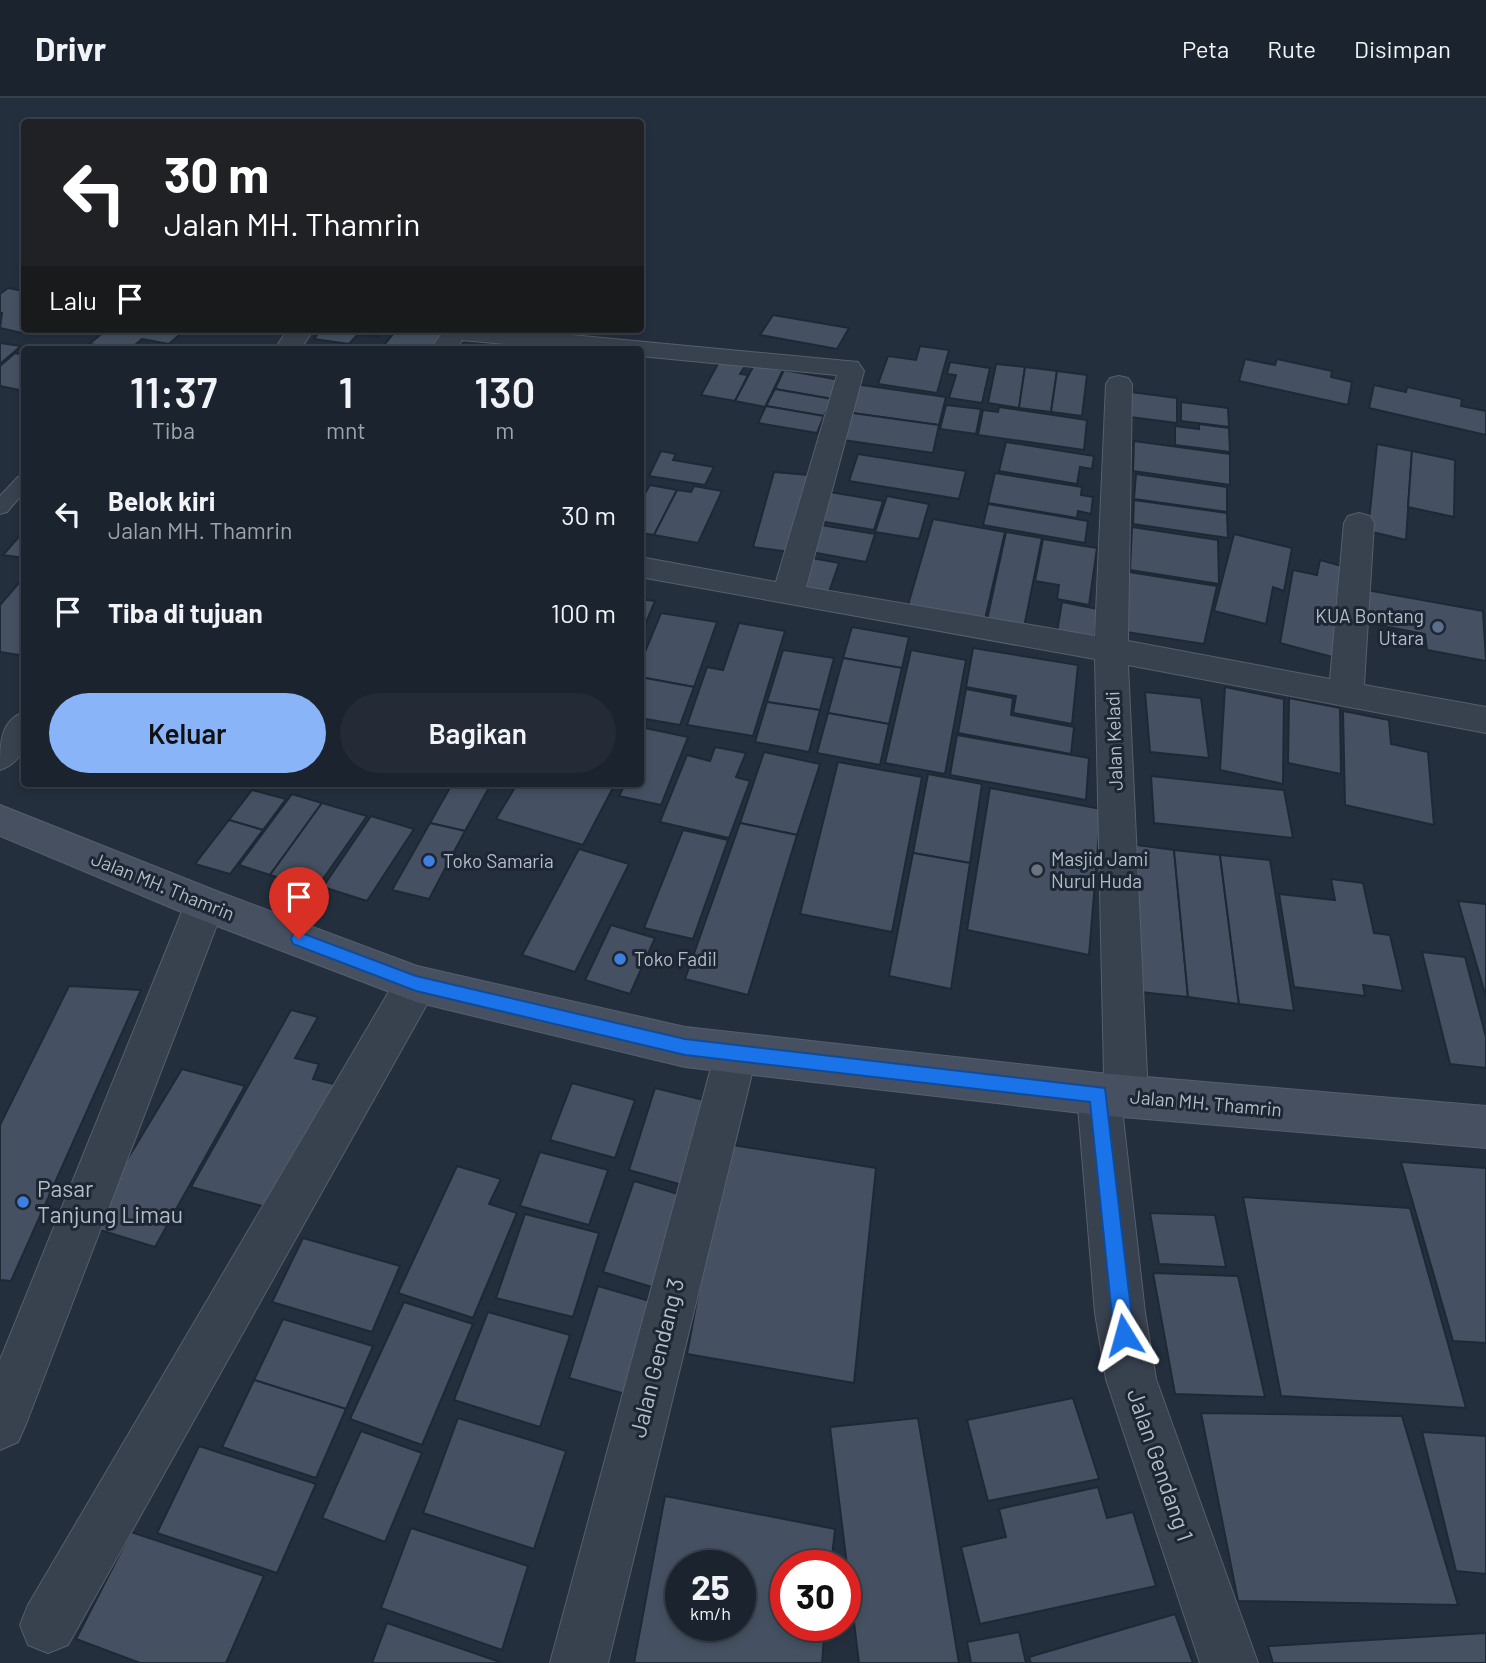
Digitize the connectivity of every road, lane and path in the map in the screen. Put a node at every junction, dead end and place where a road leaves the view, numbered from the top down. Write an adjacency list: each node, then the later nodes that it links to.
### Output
1 (456, 333): 3 (street)
2 (469, 333): 4 (street)
3 (445, 346)
4 (610, 346)
5 (644, 349): 11 (street)
6 (1119, 384): 12 (street, Jalan Keladi)
7 (21, 484): 8 (lane)
8 (0, 508)
9 (1359, 523): 13 (street)
10 (644, 568): 11 (street)
11 (788, 596): 12 (street)
12 (1111, 650): 13 (street); 21 (street, Jalan Keladi)
13 (1346, 694): 14 (street)
14 (1486, 720)
15 (21, 729): 16 (street)
16 (0, 757)
17 (0, 820): 18 (street, Jalan MH. Thamrin)
18 (205, 904): 19 (street, Jalan MH. Thamrin); 23 (street)
19 (416, 984): 20 (street, Jalan MH. Thamrin); 24 (street)
20 (736, 1053): 21 (street, Jalan MH. Thamrin); 25 (street, Jalan Gendang 3)
21 (1112, 1095): 22 (street, Jalan MH. Thamrin); 26 (street, Jalan Gendang 1)
22 (1486, 1127)
23 (0, 1424)
24 (48, 1625)
25 (579, 1663)
26 (1229, 1663)

